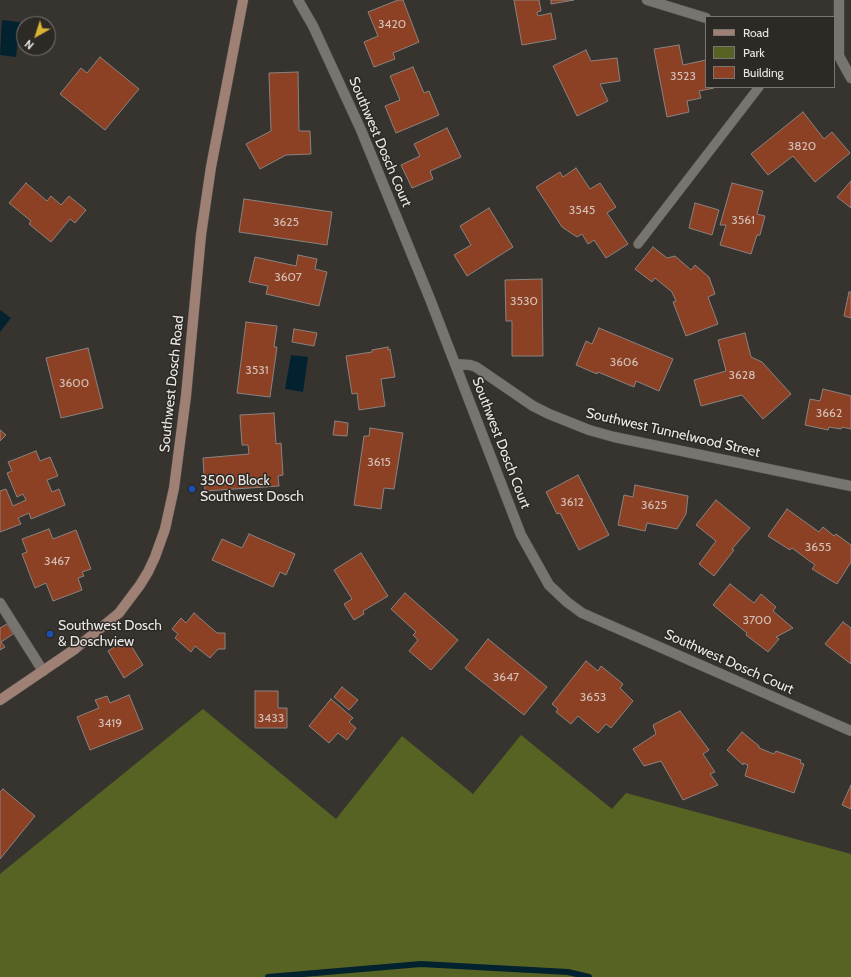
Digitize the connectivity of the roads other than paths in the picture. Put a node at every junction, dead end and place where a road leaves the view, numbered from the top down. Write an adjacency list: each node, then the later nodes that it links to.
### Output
1 (243, 0): 13 (street, Southwest Dosch Road)
2 (298, 0): 10 (street, Southwest Dosch Court)
3 (647, 0): 5 (street)
4 (839, 0): 6 (street)
5 (705, 18)
6 (837, 55): 7 (street)
7 (851, 78)
8 (758, 88): 9 (lane)
9 (638, 244)
10 (455, 364): 11 (street, Southwest Tunnelwood Street); 15 (street, Southwest Dosch Court)
11 (851, 486)
12 (0, 603): 13 (street)
13 (43, 671): 14 (street, Southwest Dosch Road)
14 (1, 696)
15 (851, 731)

